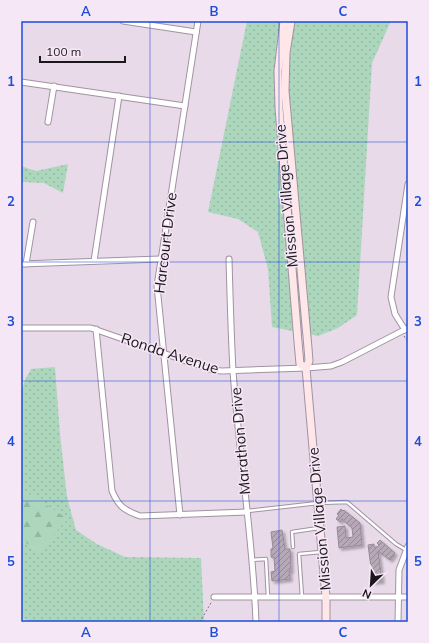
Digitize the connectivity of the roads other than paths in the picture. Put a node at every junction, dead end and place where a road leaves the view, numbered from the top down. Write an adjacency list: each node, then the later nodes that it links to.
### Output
1 (123, 21): 5 (street)
2 (198, 21): 5 (street, Harcourt Drive)
3 (284, 21): 21 (main road, Mission Village Drive)
4 (291, 21): 21 (main road, Mission Village Drive)
5 (196, 32): 9 (street, Harcourt Drive)
6 (21, 82): 7 (street)
7 (54, 86): 8 (street); 10 (street)
8 (119, 96): 9 (street); 15 (street)
9 (185, 106): 13 (street, Harcourt Drive)
10 (48, 122)
11 (408, 184): 19 (street)
12 (34, 222): 16 (street)
13 (160, 259): 15 (street); 20 (street, Harcourt Drive)
14 (229, 259): 22 (street, Marathon Drive)
15 (94, 261): 16 (street)
16 (24, 264)
17 (21, 328): 18 (street, Ronda Avenue)
18 (96, 329): 20 (street, Ronda Avenue); 25 (street)
19 (405, 330): 21 (street, Ronda Avenue)
20 (164, 353): 22 (street, Ronda Avenue); 25 (street, Harcourt Drive)
21 (306, 368): 22 (street, Ronda Avenue); 23 (main road, Mission Village Drive)
22 (233, 371): 24 (street, Marathon Drive)
23 (318, 503): 24 (lane); 26 (main road, Mission Village Drive); 28 (lane)
24 (247, 512): 25 (street); 30 (street, Marathon Drive)
25 (180, 515)
26 (320, 528): 27 (lane); 29 (main road, Mission Village Drive)
27 (293, 547)
28 (407, 548): 36 (street)
29 (322, 552): 34 (lane); 35 (main road, Mission Village Drive)
30 (252, 560): 32 (street, Marathon Drive); 33 (lane)
31 (214, 597): 32 (street)
32 (255, 597): 33 (street); 38 (street, Marathon Drive)
33 (268, 597): 34 (street)
34 (302, 597): 35 (street)
35 (326, 597): 36 (street); 39 (main road, Mission Village Drive)
36 (398, 597): 37 (street); 40 (street)
37 (408, 597)
38 (256, 622)
39 (326, 622)
40 (398, 622)

